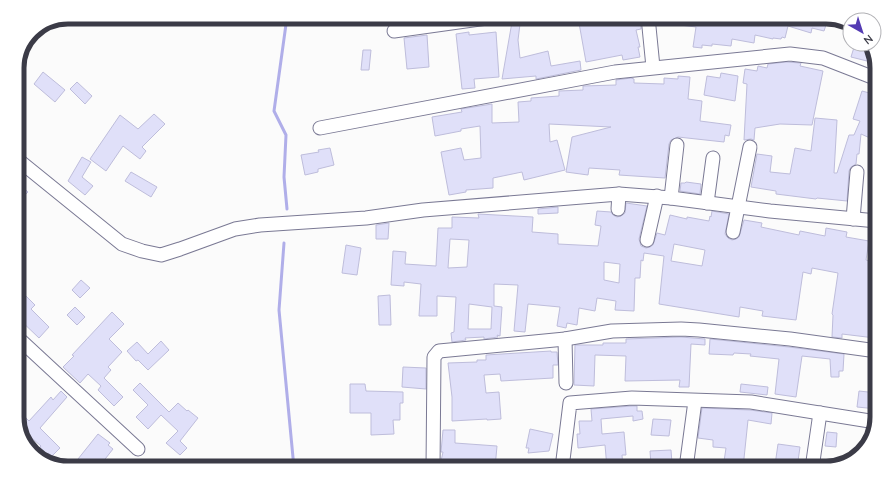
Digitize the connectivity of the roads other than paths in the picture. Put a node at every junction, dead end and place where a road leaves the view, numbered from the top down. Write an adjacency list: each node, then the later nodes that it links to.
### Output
1 (444, 24): 3 (street)
2 (649, 24): 4 (street)
3 (394, 31)
4 (653, 67): 5 (street); 6 (street)
5 (870, 76)
6 (320, 128)
7 (677, 145): 14 (street)
8 (750, 147): 16 (street)
9 (713, 158): 15 (street)
10 (24, 165): 12 (street)
11 (857, 172): 18 (street)
12 (619, 194): 13 (street); 17 (street)
13 (656, 196): 14 (street); 21 (street)
14 (671, 198): 15 (street)
15 (707, 203): 16 (street)
16 (739, 207): 18 (street); 20 (street)
17 (618, 209)
18 (853, 219): 19 (street)
19 (870, 220)
20 (733, 232)
21 (647, 240)
22 (565, 339): 24 (street); 25 (street); 30 (street)
23 (24, 343): 29 (street)
24 (870, 350)
25 (566, 383)
26 (694, 401): 27 (street); 31 (street); 32 (street)
27 (820, 413): 28 (street); 33 (street)
28 (870, 421)
29 (138, 449)
30 (433, 461)
31 (563, 461)
32 (687, 461)
33 (813, 461)

